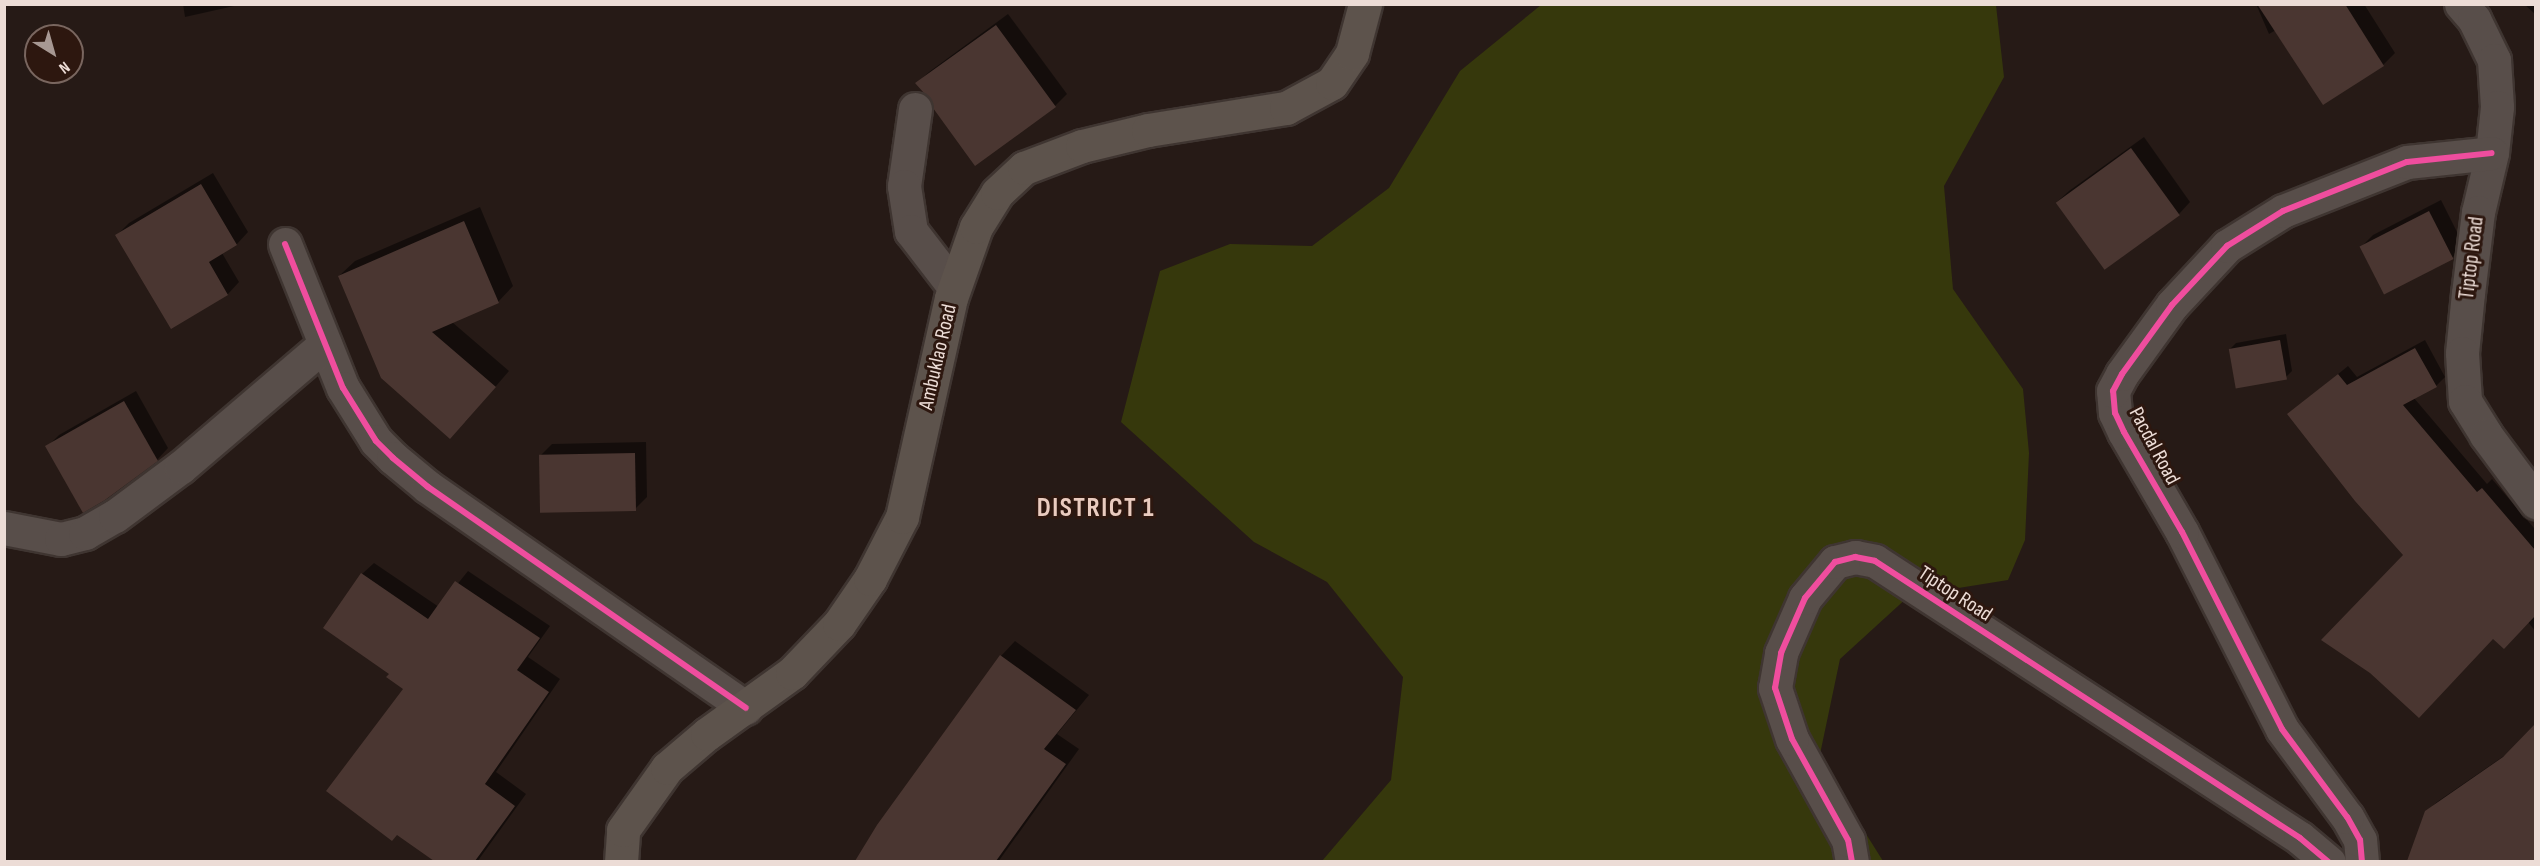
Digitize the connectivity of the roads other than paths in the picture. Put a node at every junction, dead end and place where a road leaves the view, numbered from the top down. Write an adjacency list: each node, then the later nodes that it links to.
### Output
1 (1365, 4): 6 (main road, Ambuklao Road)
2 (2461, 4): 4 (street, Tiptop Road)
3 (915, 109): 6 (street)
4 (2492, 153): 8 (street, Tiptop Road); 14 (street, Pacdal Road)
5 (285, 244): 7 (street)
6 (954, 287): 10 (main road, Ambuklao Road)
7 (325, 344): 9 (street); 10 (street)
8 (2535, 502)
9 (4, 528)
10 (746, 708): 11 (main road, Ambuklao Road)
11 (621, 861)
12 (1852, 861): 13 (street, Tiptop Road)
13 (2329, 861)
14 (2362, 861)

